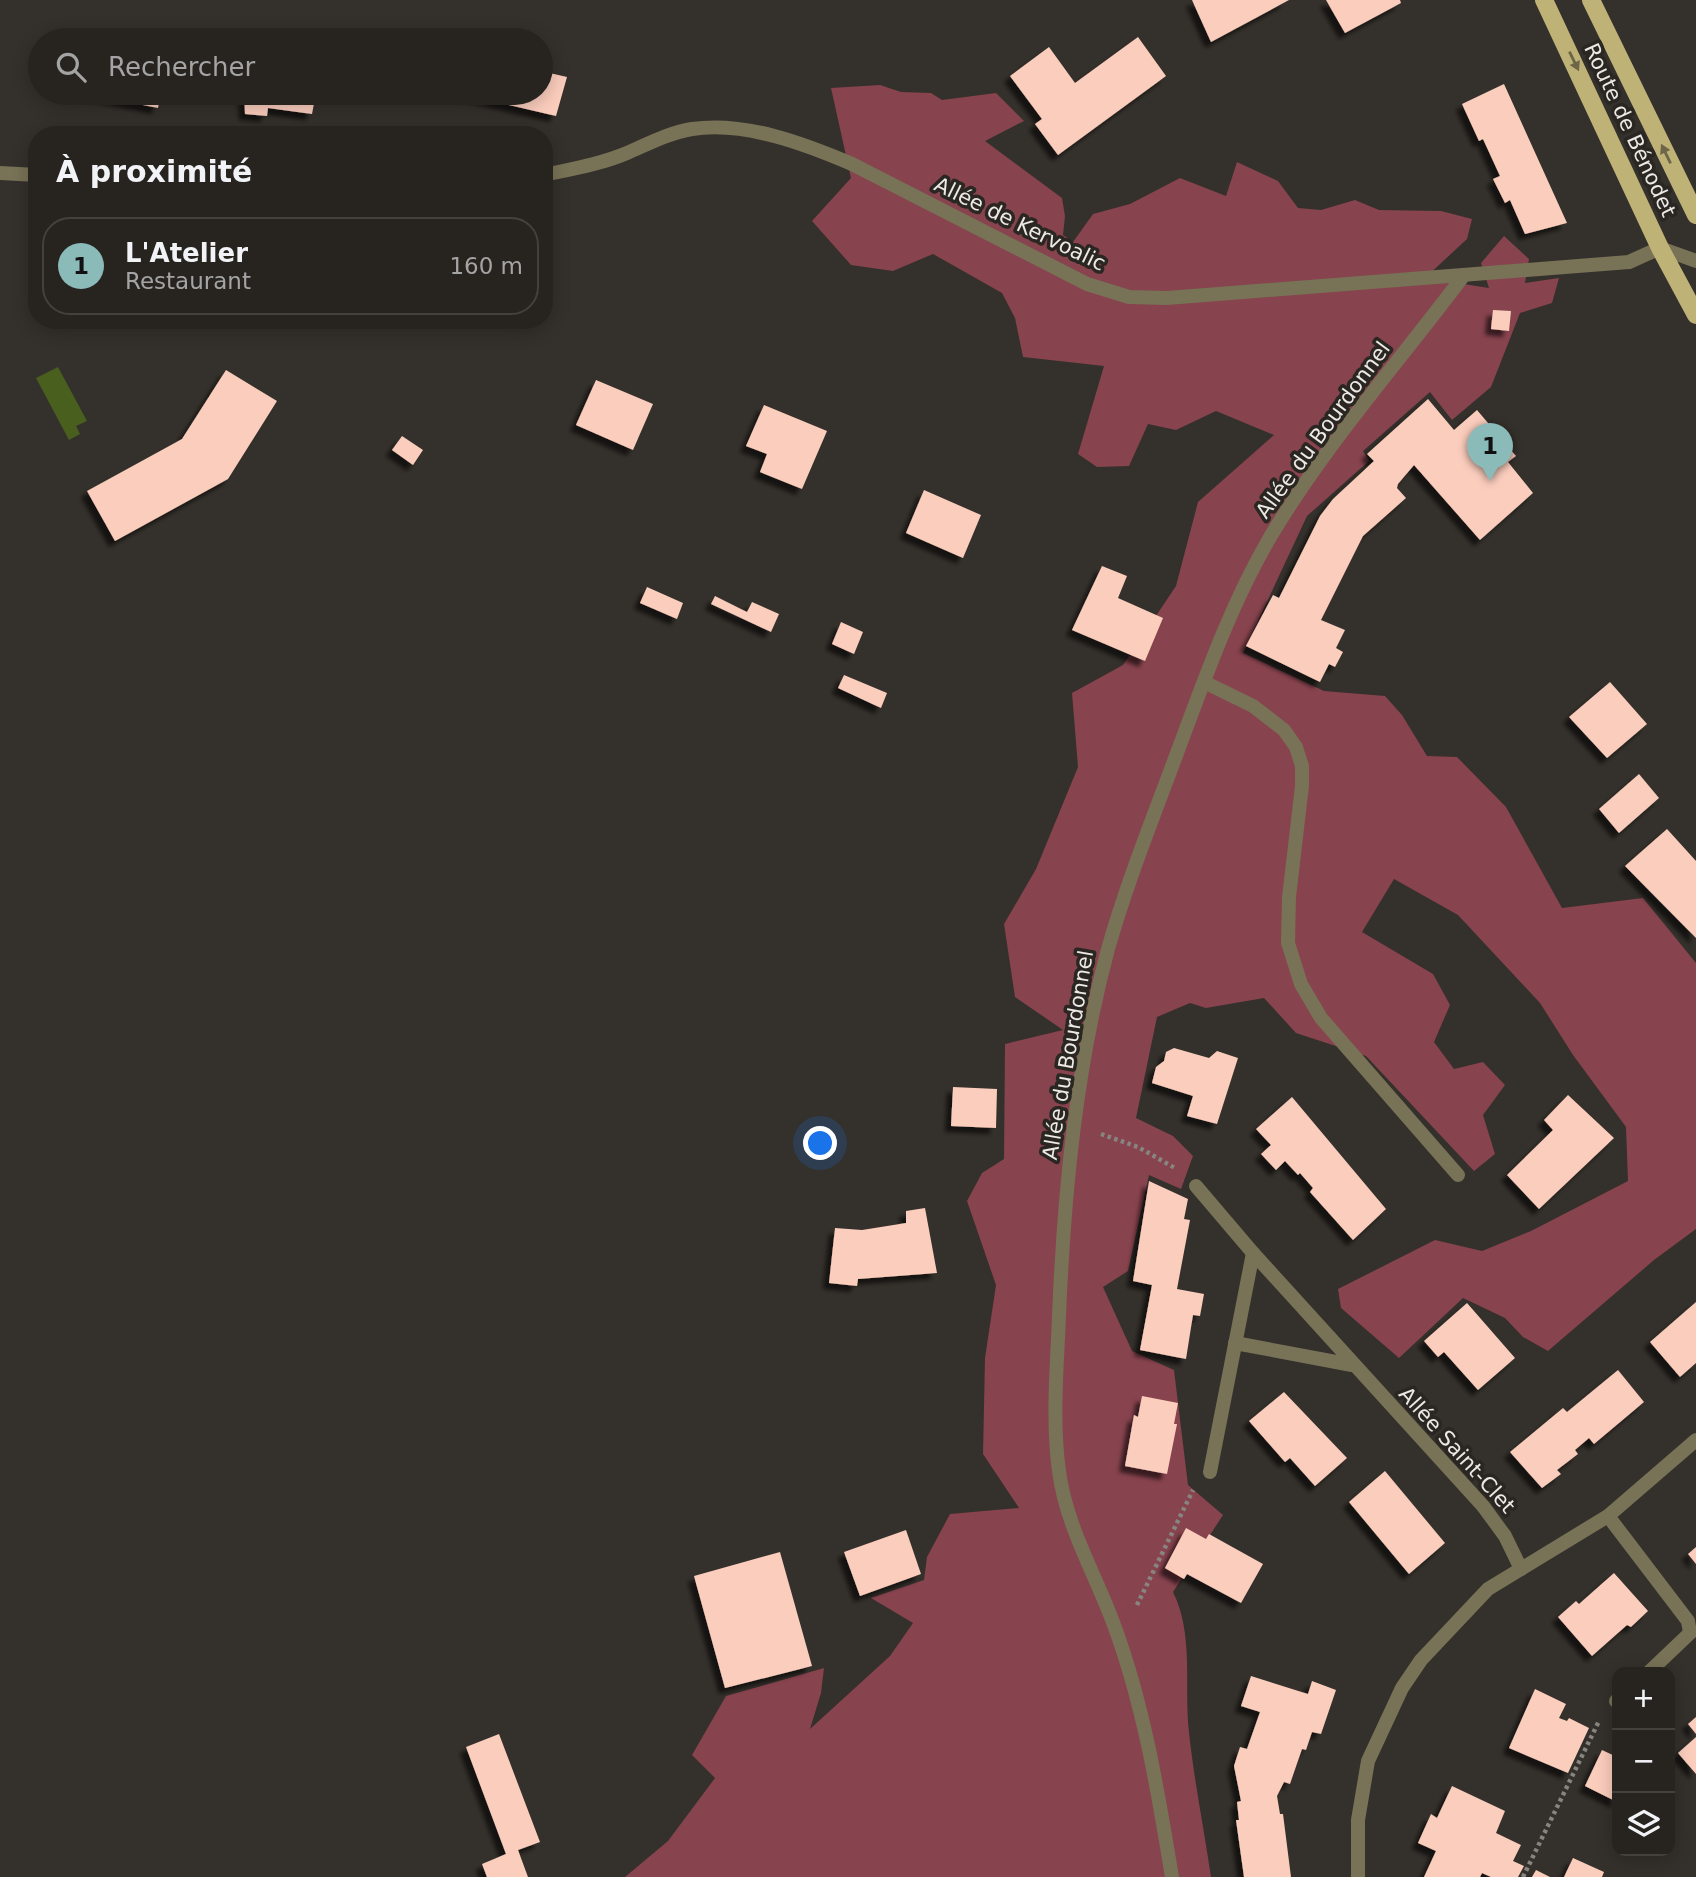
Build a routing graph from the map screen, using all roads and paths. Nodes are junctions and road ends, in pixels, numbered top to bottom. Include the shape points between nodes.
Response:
1 (1544, 0) edge
2 (1591, 0) edge
3 (0, 173) edge
4 (553, 173) edge
5 (28, 175) edge
6 (1696, 215) edge
7 (1660, 248) junction
8 (1696, 261) edge
9 (1464, 275) junction
10 (1696, 315) edge
11 (1204, 682) junction
12 (1074, 1124) junction
13 (1458, 1175) dead end
14 (1196, 1186) joint
15 (1253, 1253) junction
16 (1235, 1343) junction
17 (1352, 1365) junction
18 (1696, 1440) edge
19 (1210, 1472) joint
20 (1608, 1516) junction
21 (1521, 1569) junction
22 (1113, 1622) junction
23 (1655, 1667) edge
24 (1612, 1705) edge
25 (1171, 1877) edge
26 (1358, 1877) edge
27 (1523, 1877) edge

1 -> 7 main road, Route de Bénodet
6 -> 2 main road, Route de Bénodet
3 - 5 street
4 - 9 street, Allée de Kervoalic via 625,154 693,129 726,129 816,149 852,164 1087,284 1129,297 1217,296
7 - 8 street
7 - 9 street, Allée de Kervoalic via 1629,262
7 - 10 main road, Route de Bénodet
9 - 11 street, Allée du Bourdonnel via 1300,489 1266,544
11 - 12 street, Allée du Bourdonnel via 1110,944
11 - 13 street via 1253,706 1296,747 1302,766 1288,943 1301,984 1321,1018
12 - 14 path via 1138,1147
12 - 22 street, Allée du Bourdonnel via 1061,1277 1058,1464 1069,1517
14 - 15 street, Allée Saint-Clet
15 - 16 street
15 - 17 street, Allée Saint-Clet
16 - 17 street
16 - 19 street
17 - 21 street, Allée Saint-Clet via 1483,1506
18 - 20 street
19 - 22 path via 1197,1482 1137,1605
20 - 21 street
20 - 23 street via 1688,1621 1690,1633 1684,1642
21 - 26 street via 1470,1604 1402,1688 1368,1761 1358,1819
22 - 25 street, Allée du Bourdonnel via 1142,1715
24 - 27 path via 1605,1710

